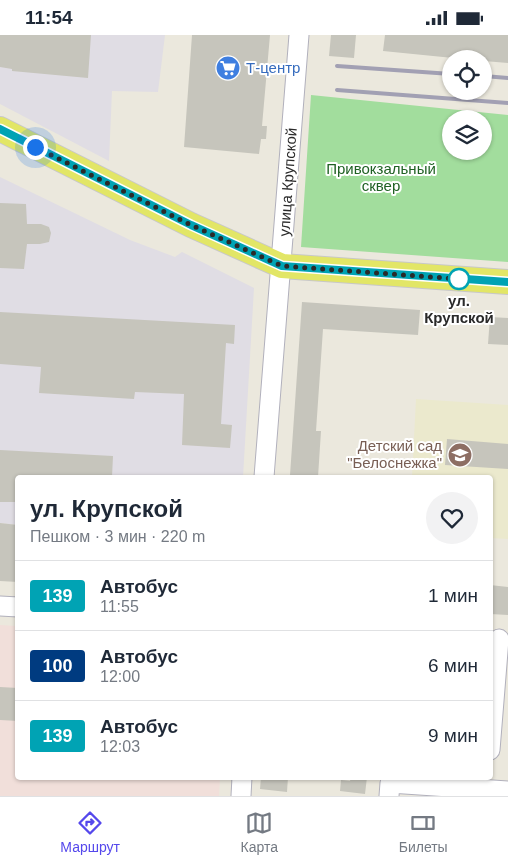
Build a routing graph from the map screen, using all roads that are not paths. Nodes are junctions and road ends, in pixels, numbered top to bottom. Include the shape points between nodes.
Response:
1 (299, 35) edge
2 (0, 129) edge
3 (282, 266) junction
4 (508, 282) edge
5 (264, 475) edge
6 (0, 606) edge
7 (15, 607) edge
8 (499, 639) edge
9 (493, 713) edge
10 (242, 780) edge
11 (487, 783) edge
12 (508, 791) edge
13 (241, 796) edge
14 (390, 796) edge

1 - 3 street, улица Крупской
2 - 3 main road via 191,225
3 - 4 main road
3 - 5 street, улица Крупской
6 - 7 street
8 - 9 street
10 - 13 street
11 - 12 street
11 - 14 street via 390,783

